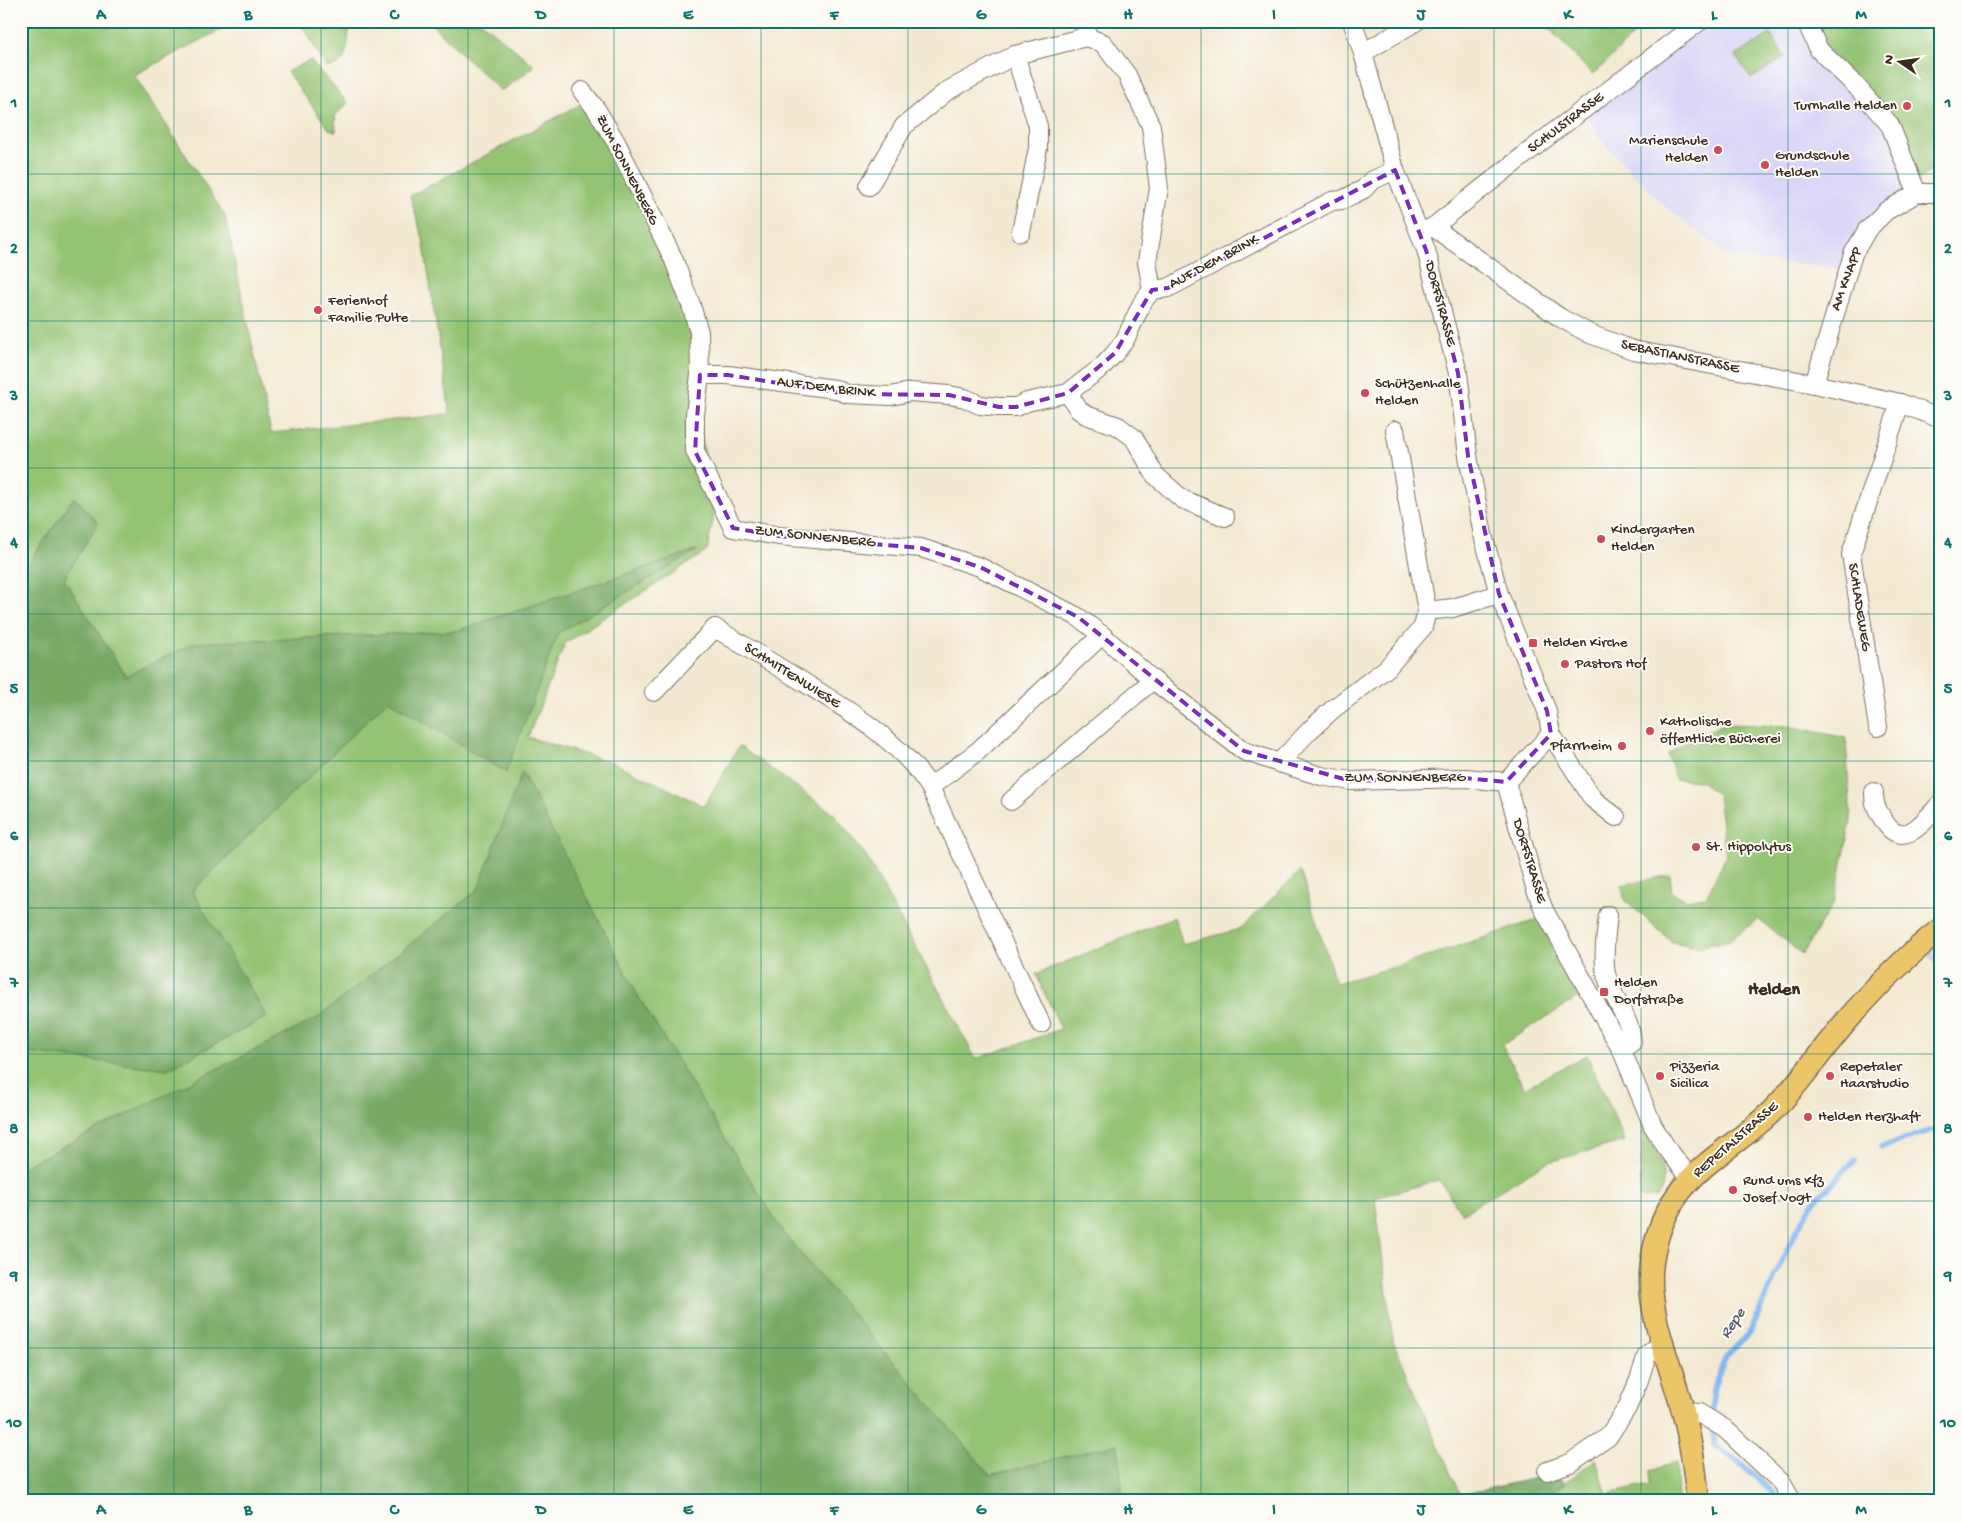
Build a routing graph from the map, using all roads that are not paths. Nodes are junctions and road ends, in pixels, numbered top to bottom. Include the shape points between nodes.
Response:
1 (1352, 21) edge
2 (1417, 21) edge
3 (1700, 21) edge
4 (1806, 21) edge
5 (1086, 29) edge
6 (1015, 54) junction
7 (1363, 54) junction
8 (582, 91) dead end
9 (1395, 170) junction
10 (869, 186) dead end
11 (1917, 193) junction
12 (1941, 193) edge
13 (1426, 230) junction
14 (1021, 232) dead end
15 (1152, 290) junction
16 (700, 376) junction
17 (1814, 384) junction
18 (1068, 393) junction
19 (1900, 404) junction
20 (1941, 419) edge
21 (1395, 430) dead end
22 (1226, 517) dead end
23 (1499, 594) junction
24 (1427, 611) junction
25 (1102, 635) junction
26 (1153, 680) junction
27 (654, 692) dead end
28 (1878, 727) dead end
29 (1551, 734) junction
30 (1279, 763) junction
31 (1506, 782) junction
32 (930, 787) junction
33 (1874, 792) dead end
34 (1011, 801) dead end
35 (1941, 803) edge
36 (1616, 817) dead end
37 (1608, 915) dead end
38 (1941, 929) edge
39 (1041, 1024) dead end
40 (1622, 1052) junction
41 (1691, 1179) junction
42 (1662, 1343) junction
43 (1691, 1413) junction
44 (1547, 1471) dead end
45 (1698, 1501) edge
46 (1792, 1501) edge

1 - 7 street, DORFSTRASSE
2 - 7 street
3 - 13 street, SCHULSTRASSE
4 - 11 street via 1819,50 1890,125
5 - 6 street
5 - 15 street via 1103,43 1122,68 1152,126 1159,188 1147,262
6 - 10 street via 948,91 904,126
6 - 14 street via 1038,126 1038,148
7 - 9 street, DORFSTRASSE
8 - 16 street, ZUM SONNENBERG via 616,142 673,258 699,332
9 - 13 street, DORFSTRASSE
9 - 15 street, AUF DEM BRINK via 1371,181 1364,189 1342,200 1332,201 1168,288
11 - 12 street, AM KNAPP
11 - 17 street, AM KNAPP via 1886,210 1867,230 1853,254
13 - 17 street, SEBASTIANSTRASSE via 1590,334 1633,350
13 - 23 street, DORFSTRASSE via 1458,373 1468,456 1483,535
15 - 18 street, AUF DEM BRINK via 1115,354
16 - 18 street, AUF DEM BRINK via 728,375 835,389 848,394 891,396 910,392 949,395 999,407 1016,407
16 - 25 street, ZUM SONNENBERG via 695,452 733,528 780,536 921,548 980,567 1070,612
17 - 19 street, SEBASTIANSTRASSE
18 - 22 street via 1086,416 1118,426 1134,438 1155,474 1182,499
19 - 20 street, SEBASTIANSTRASSE
19 - 28 street, SCHLADEWEG via 1851,554
21 - 24 street
23 - 24 street via 1453,608
23 - 29 street, DORFSTRASSE via 1547,711
24 - 30 street via 1423,627 1387,668 1327,714
25 - 26 street, ZUM SONNENBERG
25 - 32 street via 978,751
26 - 30 street, ZUM SONNENBERG via 1244,750
26 - 34 street
27 - 32 street, SCHMITTENWIESE via 715,628 833,700 866,724 918,768
29 - 31 street
29 - 36 street via 1593,800
30 - 31 street, ZUM SONNENBERG via 1350,781 1465,778
31 - 40 street, DORFSTRASSE via 1544,910
32 - 39 street, SCHMITTENWIESE
33 - 35 street via 1874,804 1895,834 1904,835 1921,824
37 - 40 street via 1606,976 1631,1032 1632,1042
38 - 41 main road, REPETALSTRASSE via 1920,945 1875,990 1762,1122
40 - 41 street, DORFSTRASSE via 1654,1126
41 - 42 main road, REPETALSTRASSE via 1668,1209 1652,1258 1652,1298
42 - 43 main road, REPETALSTRASSE
42 - 44 street via 1647,1355 1627,1408 1608,1437 1570,1462
43 - 45 main road, REPETALSTRASSE
43 - 46 street via 1724,1429 1781,1482

